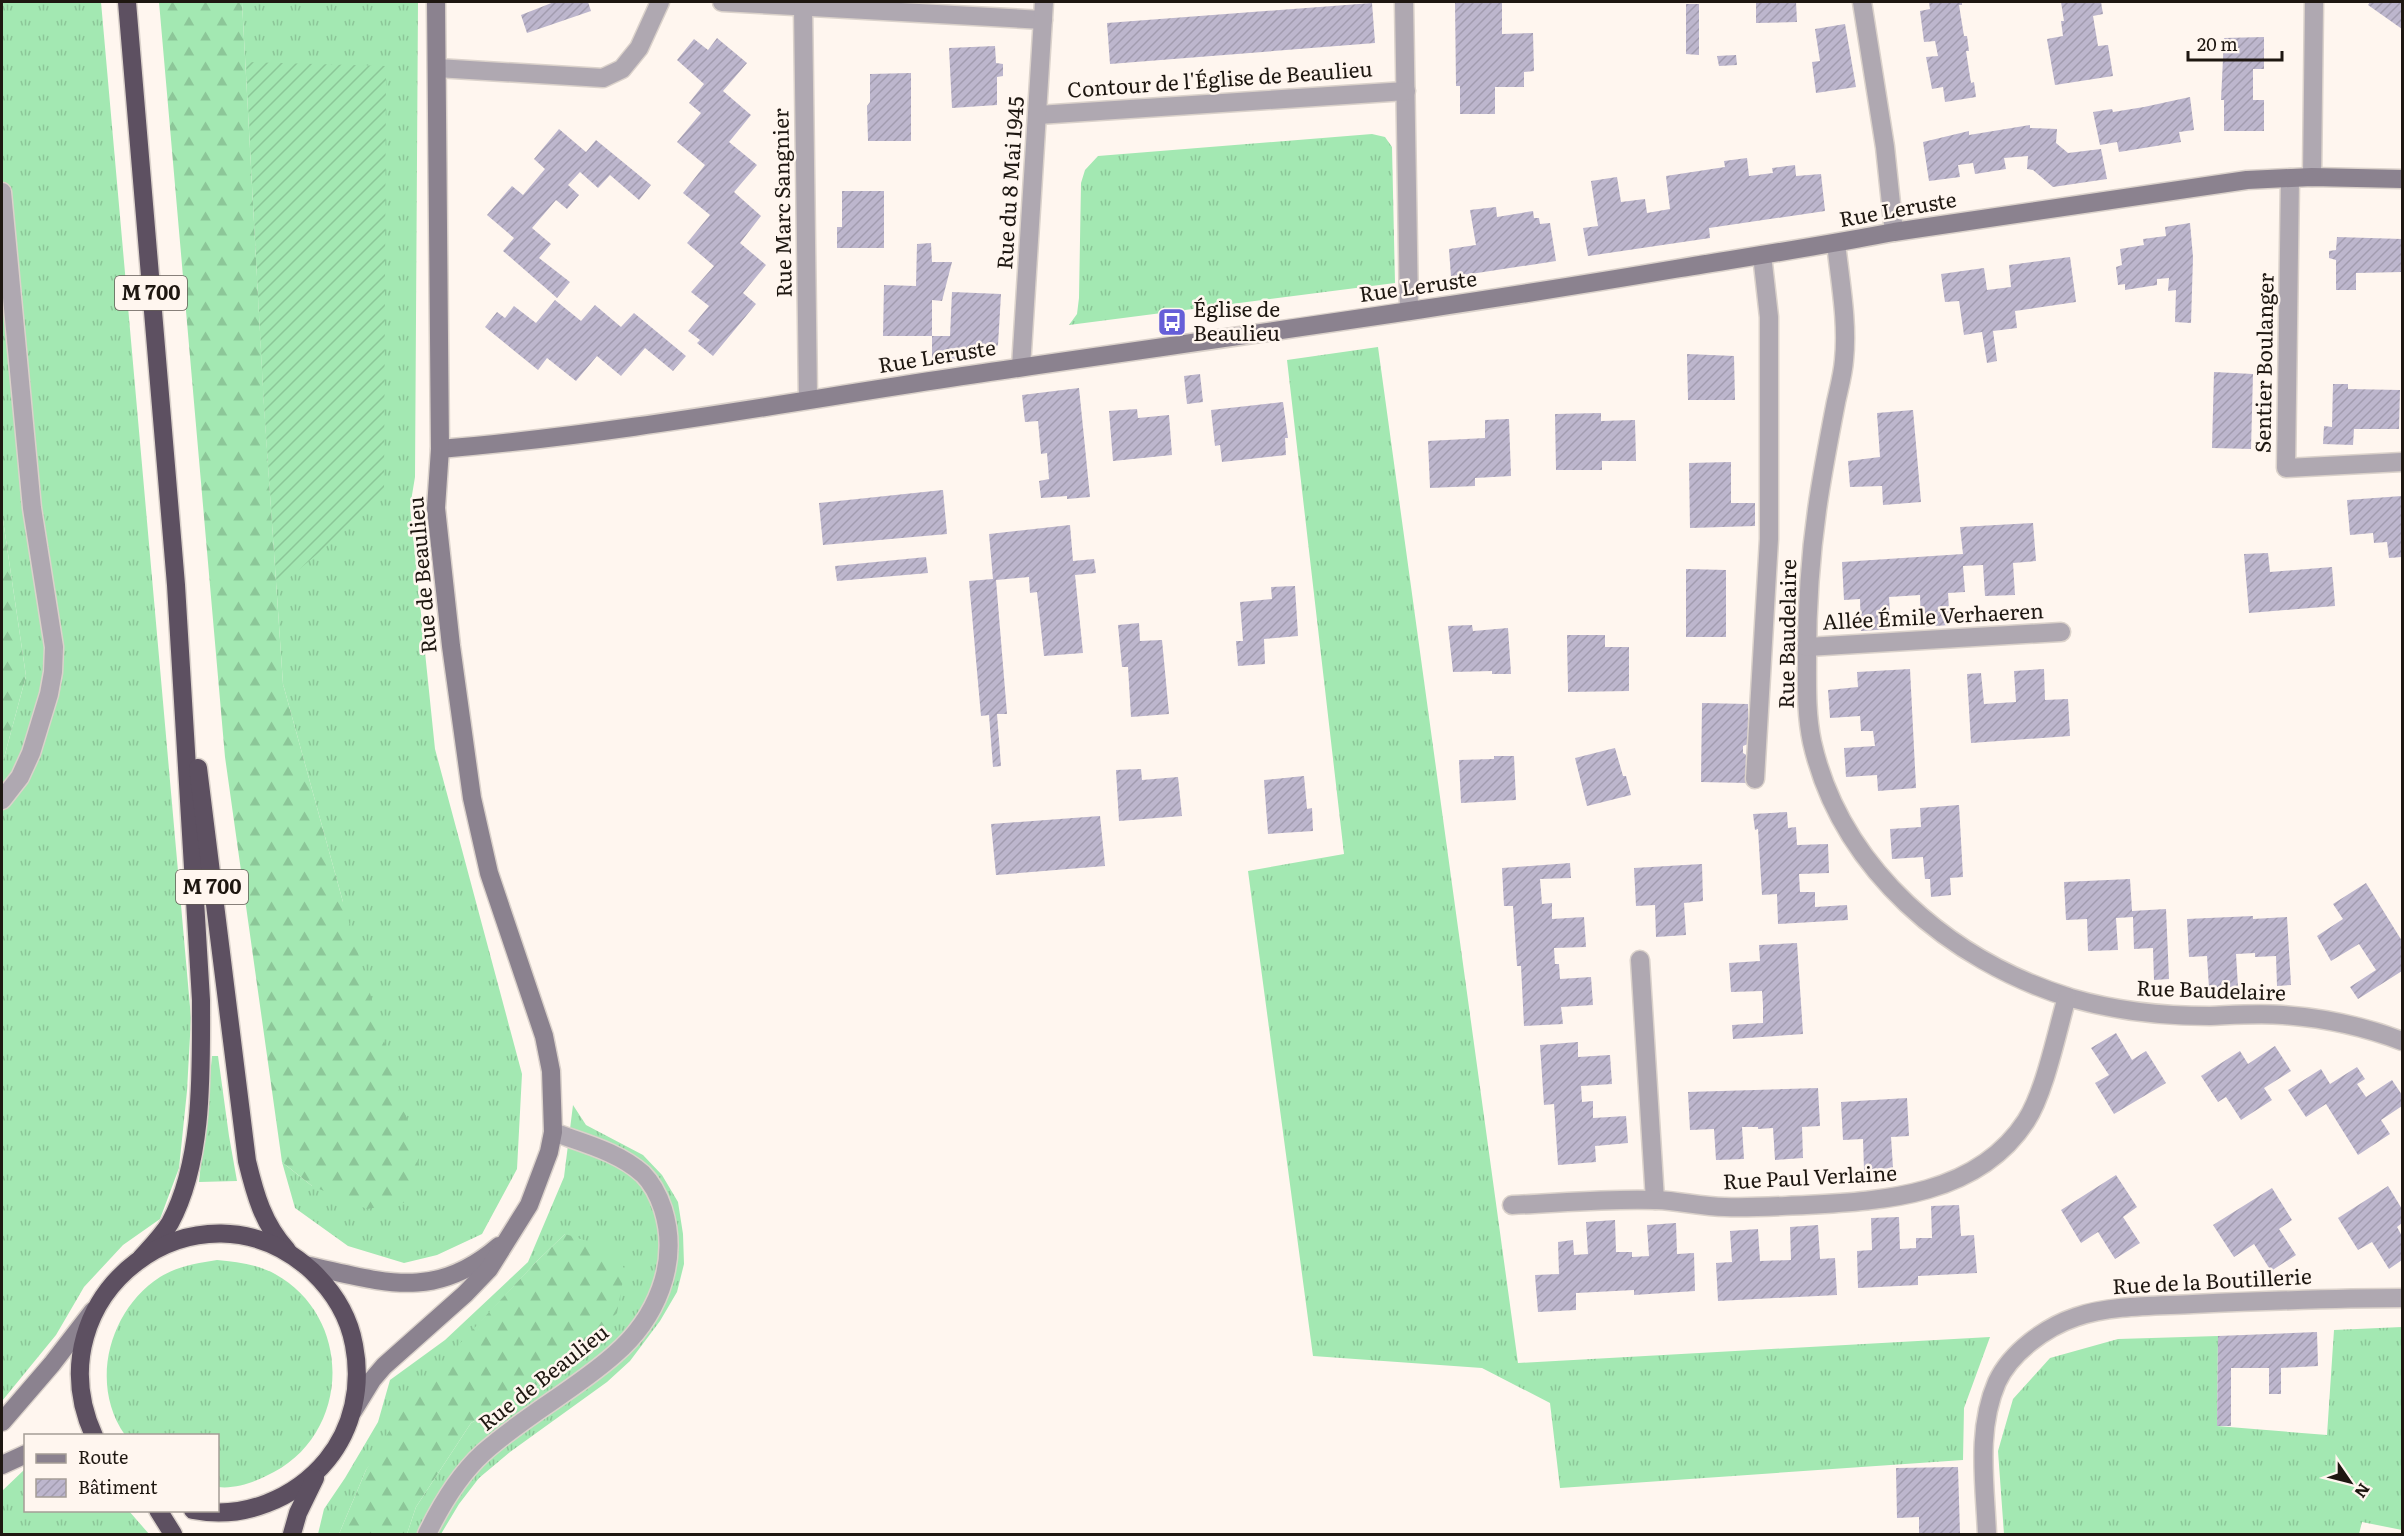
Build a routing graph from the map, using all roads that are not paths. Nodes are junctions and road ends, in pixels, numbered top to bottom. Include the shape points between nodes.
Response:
1 (127, 2) edge
2 (436, 2) edge
3 (660, 2) edge
4 (722, 2) edge
5 (1404, 2) edge
6 (1862, 2) edge
7 (2314, 2) edge
8 (803, 6) junction
9 (1043, 11) edge
10 (437, 68) junction
11 (1406, 91) junction
12 (1038, 115) junction
13 (2312, 177) junction
14 (2290, 178) junction
15 (2403, 179) edge
16 (2, 192) edge
17 (1894, 232) junction
18 (1836, 243) junction
19 (1762, 255) junction
20 (1408, 311) junction
21 (1022, 367) junction
22 (808, 399) junction
23 (440, 449) junction
24 (2403, 462) edge
25 (176, 585) junction
26 (2061, 632) dead end
27 (1807, 647) junction
28 (1755, 779) dead end
29 (2, 800) edge
30 (1640, 960) dead end
31 (2067, 997) junction
32 (2403, 1041) edge
33 (553, 1132) junction
34 (1654, 1200) junction
35 (1512, 1205) dead end
36 (509, 1237) junction
37 (141, 1258) junction
38 (299, 1261) junction
39 (2403, 1298) edge
40 (99, 1302) junction
41 (351, 1416) junction
42 (2, 1422) edge
43 (93, 1434) edge
44 (24, 1455) edge
45 (328, 1459) junction
46 (2, 1466) edge
47 (219, 1511) edge
48 (159, 1512) edge
49 (173, 1534) edge
50 (292, 1534) edge
51 (427, 1534) edge
52 (1987, 1534) edge

1 - 25 highway, M 700
2 - 10 street, Rue de Beaulieu
3 - 10 street via 639,48 622,69 603,78
4 - 8 street
5 - 11 street
6 - 17 street via 1886,147
7 - 13 street
8 - 9 street
8 - 22 street, Rue Marc Sangnier
9 - 12 street, Rue du 8 Mai 1945
10 - 23 street, Rue de Beaulieu
11 - 12 street, Contour de l'Église de Beaulieu
11 - 20 street
12 - 21 street, Rue du 8 Mai 1945
13 - 14 street, Rue Leruste
13 - 15 street, Rue Leruste
14 - 17 street, Rue Leruste via 2247,180
14 - 24 street, Sentier Boulanger via 2286,468
16 - 29 street via 32,508 54,647 49,694 31,753 20,777
17 - 18 street, Rue Leruste
18 - 19 street, Rue Leruste
18 - 27 street, Rue Baudelaire via 1844,361 1817,508
19 - 20 street, Rue Leruste
19 - 28 street via 1769,317 1770,539
20 - 21 street, Rue Leruste
21 - 22 street, Rue Leruste
22 - 23 street, Rue Leruste via 531,441
23 - 33 street, Rue de Beaulieu via 436,508 472,798 489,873 544,1036 551,1071
25 - 37 highway, M 700 via 201,1000 201,1068 193,1146 184,1187 169,1224
25 - 38 highway, M 700 via 247,1161 262,1213 271,1230
26 - 27 street, Allée Émile Verhaeren
27 - 31 street, Rue Baudelaire via 1808,712 1819,767 1861,852 1892,891 1947,937 2010,974
30 - 34 street
31 - 32 street, Rue Baudelaire via 2099,1006 2163,1014 2327,1019
31 - 34 street, Rue Paul Verlaine via 2026,1121 1999,1152 1956,1179 1906,1196 1857,1202 1724,1208
33 - 36 street, Rue de Beaulieu via 540,1180
33 - 51 street, Rue de Beaulieu via 599,1149 643,1175 659,1196 667,1222 670,1249 665,1278 654,1306 615,1355 482,1454 461,1477
34 - 35 street, Rue Paul Verlaine
36 - 38 street, Rue de Beaulieu via 465,1270 433,1282 384,1281
36 - 41 street, Rue de Beaulieu via 489,1269 465,1294 384,1366
37 - 38 highway via 172,1242 225,1235 261,1241
37 - 40 highway
38 - 41 highway via 327,1287 349,1326 357,1371
39 - 52 street, Rue de la Boutillerie via 2315,1298 2100,1311 2062,1322 2031,1342 1999,1379 1983,1436
40 - 42 street
40 - 43 highway via 86,1332 80,1363 81,1395
41 - 45 highway
44 - 46 street
45 - 47 highway via 292,1491 263,1505
45 - 50 highway via 309,1487
48 - 49 highway

